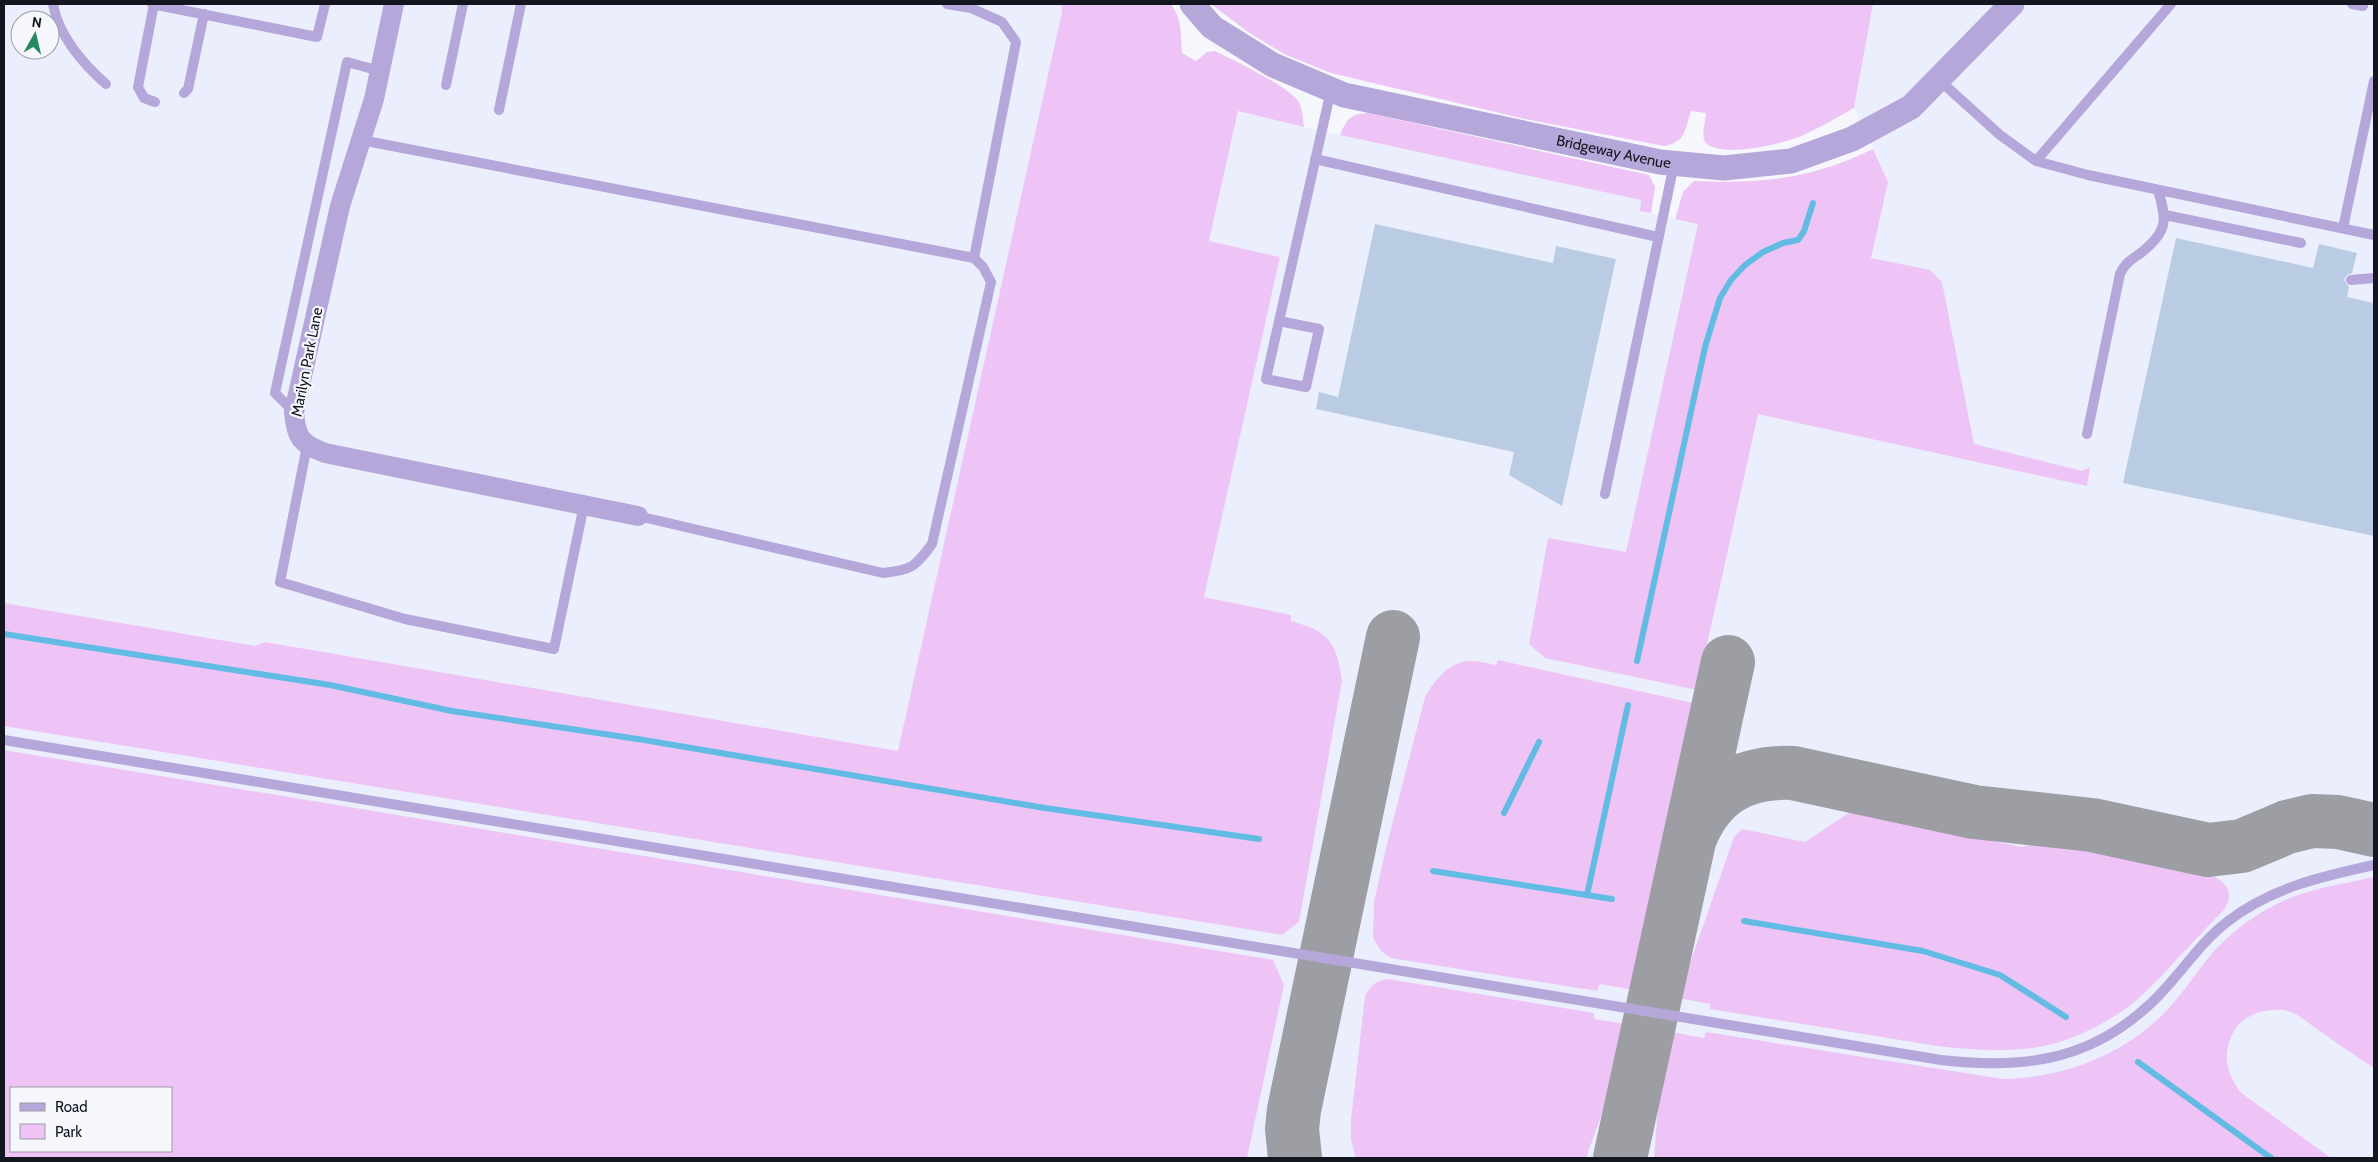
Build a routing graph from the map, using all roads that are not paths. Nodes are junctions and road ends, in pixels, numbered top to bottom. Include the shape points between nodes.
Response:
1 (53, 4) edge
2 (153, 4) edge
3 (325, 4) edge
4 (394, 4) edge
5 (463, 4) edge
6 (521, 4) edge
7 (947, 4) edge
8 (1192, 4) edge
9 (2012, 4) edge
10 (2171, 4) edge
11 (2352, 4) edge
12 (2363, 6) dead end
13 (204, 14) junction
14 (380, 71) junction
15 (1938, 78) junction
16 (2374, 81) edge
17 (106, 84) dead end
18 (446, 85) dead end
19 (1331, 89) junction
20 (184, 93) dead end
21 (155, 102) dead end
22 (499, 110) dead end
23 (361, 140) junction
24 (1315, 159) junction
25 (2036, 161) junction
26 (1674, 163) junction
27 (2158, 190) junction
28 (2165, 215) junction
29 (2343, 228) junction
30 (2374, 234) edge
31 (1658, 237) junction
32 (2301, 243) dead end
33 (974, 258) junction
34 (2374, 278) edge
35 (2351, 280) dead end
36 (1279, 321) junction
37 (294, 412) junction
38 (2087, 434) dead end
39 (307, 446) junction
40 (1605, 494) dead end
41 (584, 505) junction
42 (638, 516) joint
43 (4, 740) edge
44 (2374, 864) edge

1 - 17 lane via 63,32
2 - 13 lane
2 - 21 lane via 138,87 144,98
3 - 13 lane via 317,37
4 - 14 street, Marilyn Park Lane
5 - 18 lane
6 - 22 lane
7 - 33 lane via 971,8 1002,22 1016,42
8 - 19 street, Bridgeway Avenue via 1212,27 1274,65
9 - 15 street, Bridgeway Avenue
10 - 25 lane
11 - 12 lane
13 - 20 lane via 188,89
14 - 23 street, Marilyn Park Lane
14 - 37 lane via 347,62 275,394
15 - 25 lane via 2000,135
15 - 26 street, Bridgeway Avenue via 1911,107 1852,139 1791,161 1724,168
16 - 29 lane
19 - 24 lane
19 - 26 street, Bridgeway Avenue via 1353,97
23 - 33 lane
23 - 37 street, Marilyn Park Lane via 340,206
24 - 31 lane
24 - 36 lane
25 - 27 lane
26 - 31 lane
27 - 28 lane
27 - 29 lane
28 - 32 lane
28 - 38 lane via 2159,236 2124,264 2120,274
29 - 30 lane
31 - 40 lane
33 - 42 lane via 991,282 932,544 906,571 883,573
34 - 35 lane
36 - 36 lane via 1266,379 1306,387 1319,328
37 - 39 street, Marilyn Park Lane via 295,431
39 - 41 street via 325,453
39 - 41 lane via 280,582 405,619 554,649
41 - 42 street
43 - 44 lane via 1983,1065 2056,1057 2091,1044 2122,1027 2150,1005 2226,922 2257,902 2290,887

